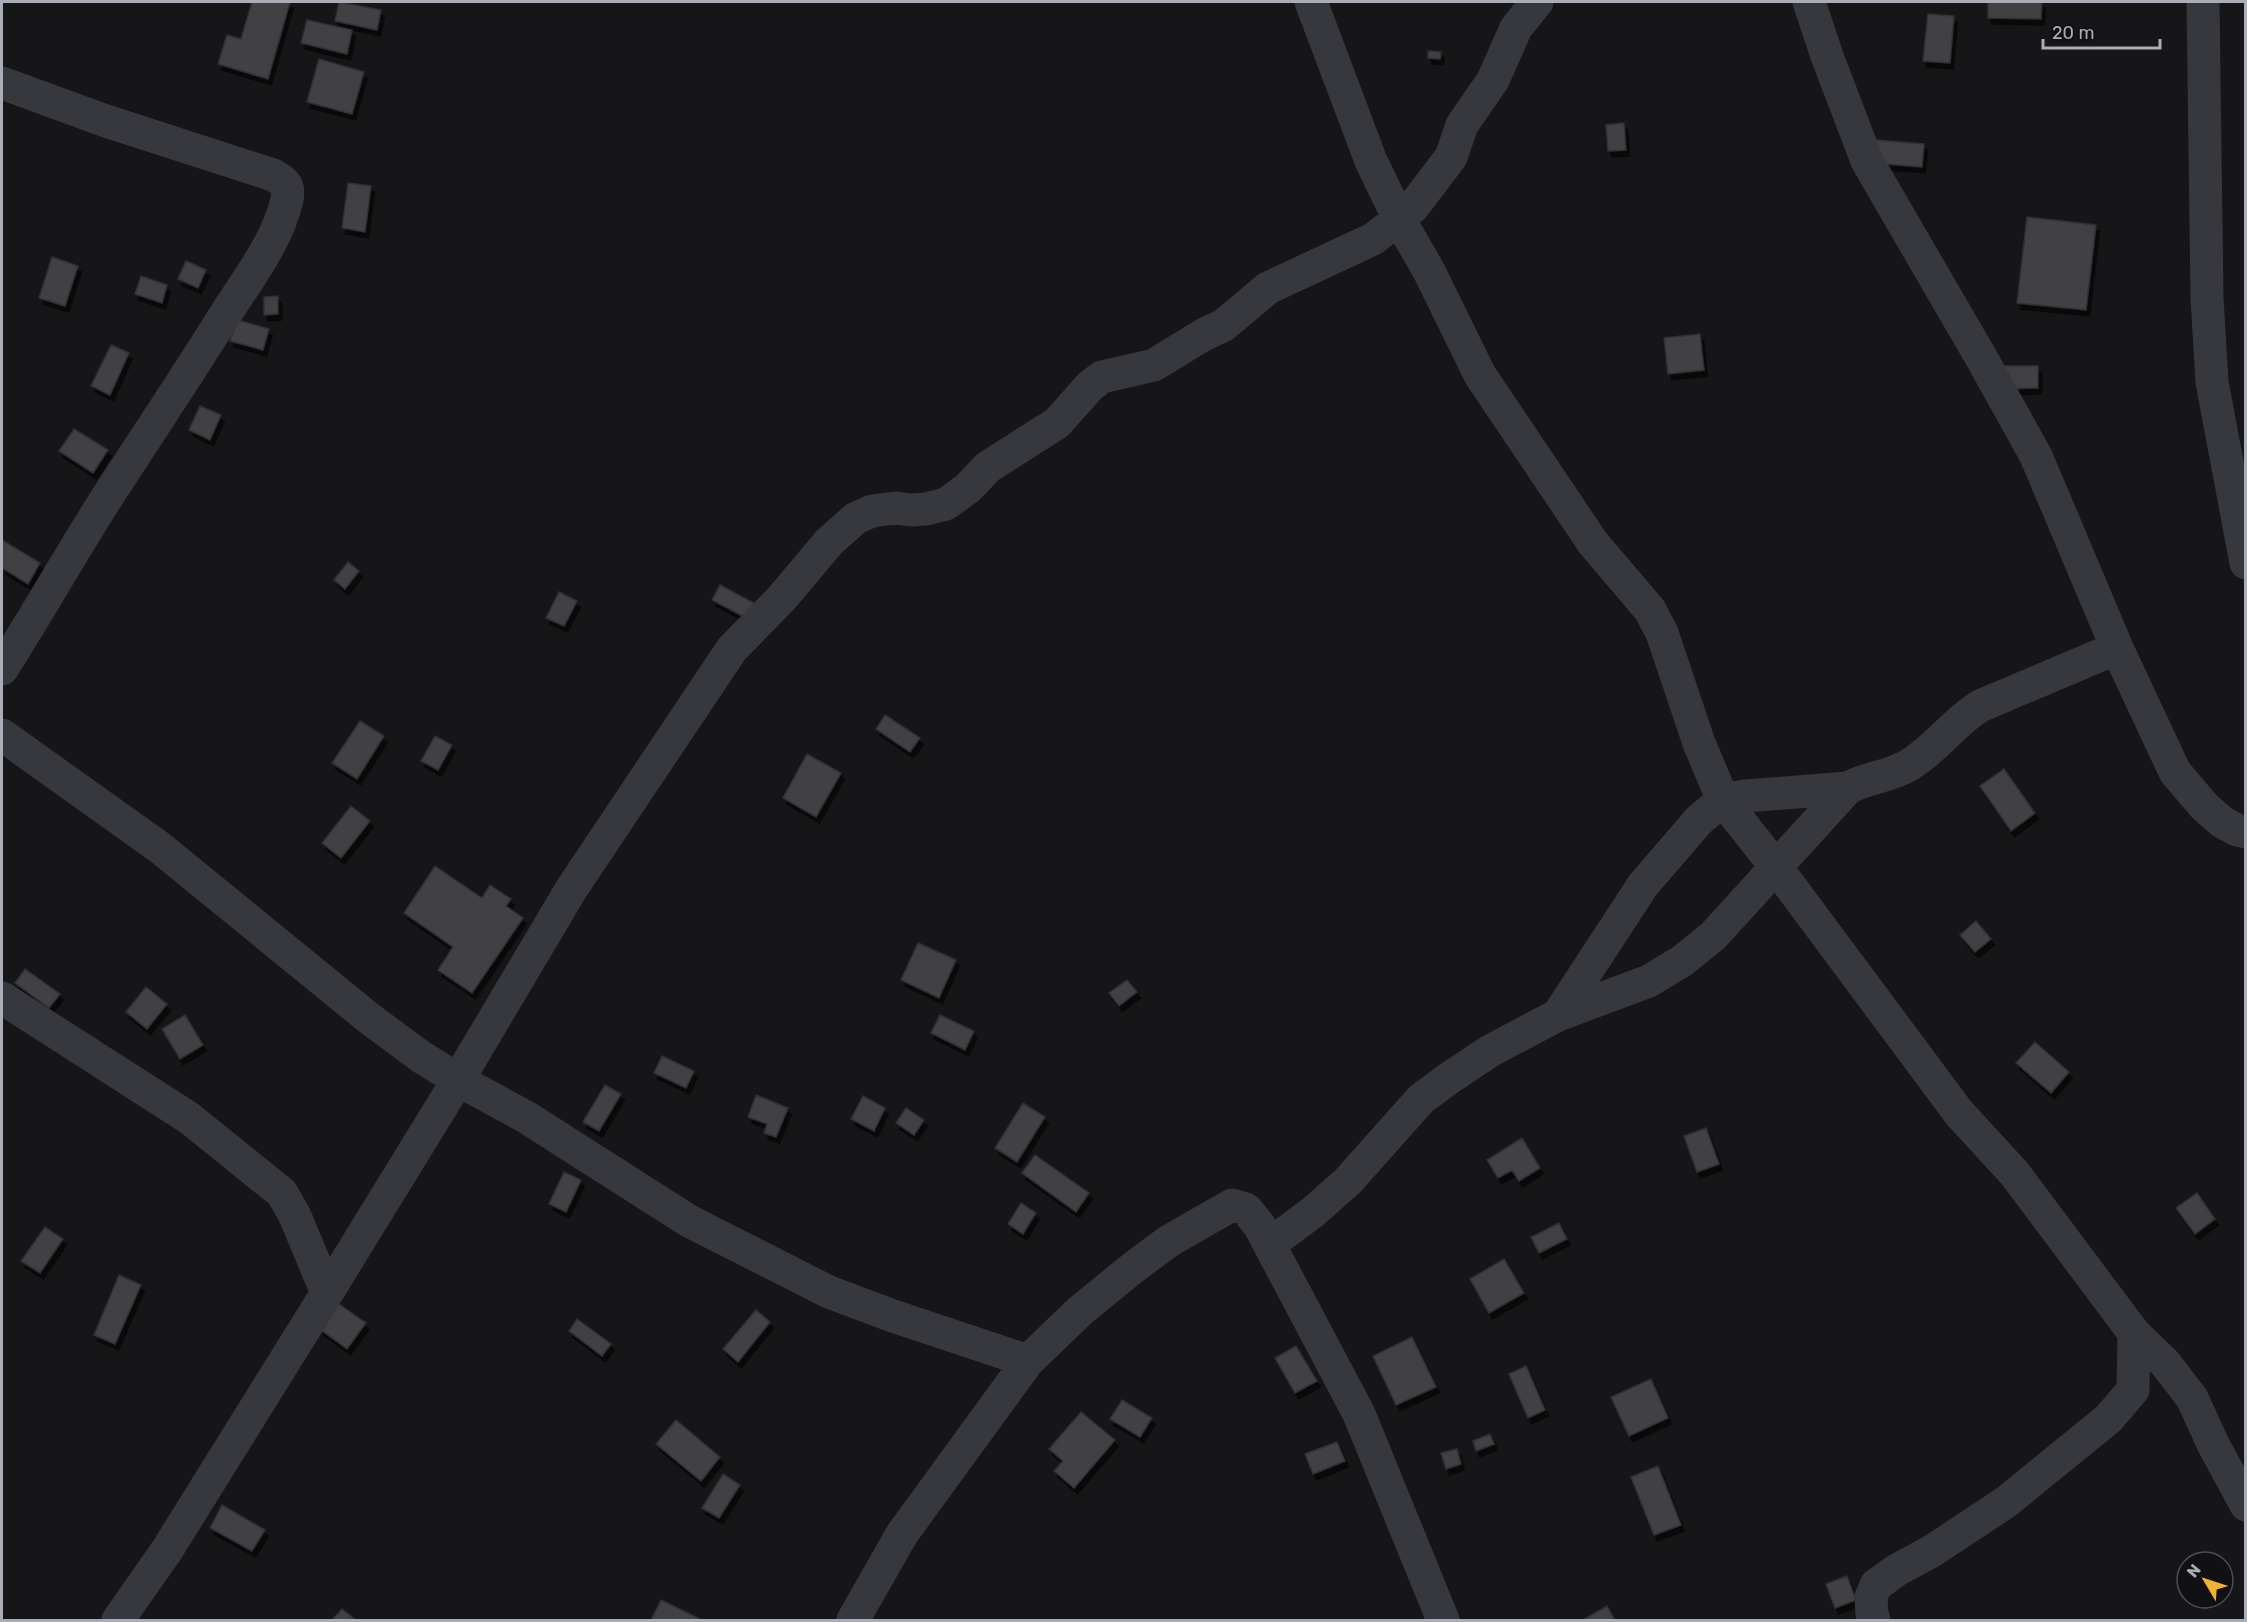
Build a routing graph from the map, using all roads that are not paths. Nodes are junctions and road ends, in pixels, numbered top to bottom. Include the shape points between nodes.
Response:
1 (1311, 2) edge
2 (1537, 2) edge
3 (1809, 2) edge
4 (2203, 2) edge
5 (2, 83) edge
6 (1399, 219) junction
7 (2246, 563) edge
8 (2117, 648) junction
9 (2, 669) edge
10 (2, 735) edge
11 (1848, 788) junction
12 (1723, 800) junction
13 (2246, 831) edge
14 (1776, 867) junction
15 (2, 998) edge
16 (1558, 1015) junction
17 (458, 1080) junction
18 (1270, 1244) junction
19 (327, 1293) junction
20 (2134, 1333) junction
21 (1028, 1361) junction
22 (2246, 1505) edge
23 (118, 1620) edge
24 (853, 1620) edge
25 (1443, 1620) edge
26 (1874, 1620) edge

1 - 6 street via 1371,161
2 - 6 street via 1516,28 1493,80 1462,125 1451,157 1413,207
3 - 8 street via 1867,161 2036,456
4 - 7 street via 2212,382
5 - 9 street via 273,175 288,187 285,208 268,246
6 - 12 street via 1480,375 1593,543 1650,610
6 - 17 street via 1373,239 1268,288 1224,325 1154,365 1102,377 1057,423 988,467 946,504 926,509 872,511 856,518 829,542 732,649 572,888
8 - 11 street via 1980,706 1964,715 1909,765
8 - 13 street via 2175,772 2222,822
10 - 17 street via 159,847 370,1019
11 - 12 street
11 - 14 street
12 - 14 street
12 - 16 street via 1699,820 1643,885
14 - 16 street via 1713,936 1682,961 1650,981
14 - 20 street via 1959,1113 2015,1174
15 - 19 street via 189,1118 282,1193
16 - 18 street via 1490,1051 1421,1099 1348,1181
17 - 19 street
17 - 21 street via 526,1117 690,1221 819,1287
18 - 21 street via 1245,1209 1232,1205 1224,1208 1134,1267
18 - 25 street via 1359,1414
19 - 23 street via 167,1550
20 - 22 street via 2165,1363 2192,1398
20 - 26 street via 2133,1390 2108,1419 2006,1502 1875,1585 1871,1597
21 - 24 street via 902,1534

